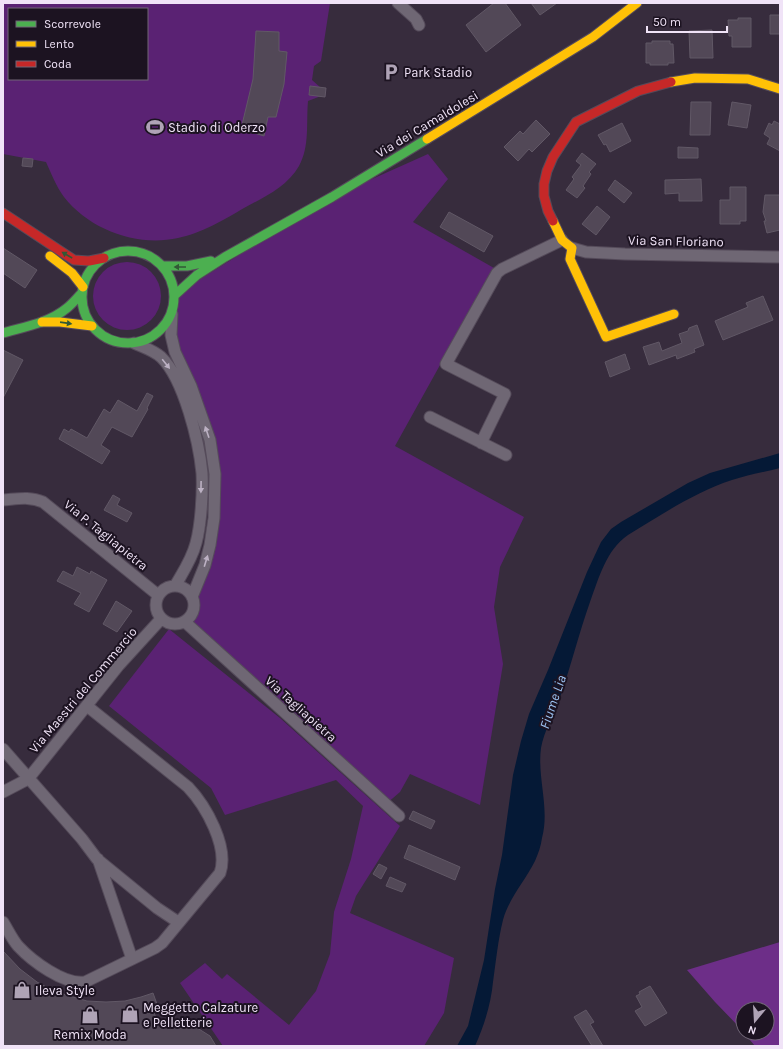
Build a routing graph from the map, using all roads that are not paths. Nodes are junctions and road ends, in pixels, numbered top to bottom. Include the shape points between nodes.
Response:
1 (398, 3) edge
2 (637, 3) edge
3 (419, 25) dead end
4 (780, 89) edge
5 (3, 213) edge
6 (562, 240) junction
7 (572, 248) junction
8 (40, 250) dead end
9 (780, 256) edge
10 (225, 257) junction
11 (104, 258) junction
12 (163, 266) junction
13 (83, 290) junction
14 (175, 296) junction
15 (172, 314) junction
16 (674, 314) dead end
17 (40, 322) junction
18 (92, 326) junction
19 (3, 333) edge
20 (134, 343) junction
21 (430, 418) dead end
22 (481, 443) junction
23 (506, 455) dead end
24 (3, 500) edge
25 (174, 586) junction
26 (158, 595) junction
27 (192, 597) junction
28 (161, 619) junction
29 (185, 622) junction
30 (87, 706) junction
31 (3, 750) edge
32 (28, 779) junction
33 (3, 792) edge
34 (399, 816) dead end
35 (97, 859) junction
36 (3, 922) edge
37 (178, 922) junction
38 (132, 959) junction

1 - 3 street
2 - 10 main road, Via dei Camaldolesi via 593,37 525,80 332,197
4 - 6 main road via 748,79 695,78 638,91 576,122 553,156 544,184 548,211
11 -> 5 main road via 93,261 74,260
6 - 7 main road
6 - 22 street via 497,273 446,364 505,394
7 - 9 street, Via San Floriano via 586,252 625,254
7 - 16 main road via 570,260 606,337
8 - 13 main road via 77,276
10 -> 12 main road, Via dei Camaldolesi via 191,267
10 - 14 main road, Via dei Camaldolesi via 197,275
11 - 12 main road via 124,251 138,252 152,257
11 - 13 main road via 89,272
12 - 14 main road via 173,285
13 - 17 main road via 66,310
13 - 18 main road via 83,305
14 - 15 main road
15 - 20 main road via 157,334
27 -> 15 street via 210,545 214,518 215,474 210,440 191,386 175,352 171,335
17 -> 18 main road
17 - 19 main road
18 - 20 main road via 111,340
20 -> 25 street via 149,349 170,368 183,394 196,440 202,474 201,518 196,542 191,560
21 - 22 street
22 - 23 street
24 - 26 street, Via P. Tagliapietra via 27,498 43,502
25 - 26 street via 168,587
25 - 27 street via 185,589
26 - 28 street via 155,605
27 - 29 street via 192,613
28 - 29 street via 172,624
28 - 30 street, Via Maestri del Commercio via 119,665
29 - 34 street, Via Tagliapietra
30 - 32 street, Via Maestri del Commercio
30 - 37 street via 188,787 198,797 214,826 221,849 220,873
31 - 32 street
32 - 33 street
32 - 35 street
35 - 37 street
35 - 38 street
36 - 38 street via 26,954 69,980 85,982
37 - 38 street via 162,943

